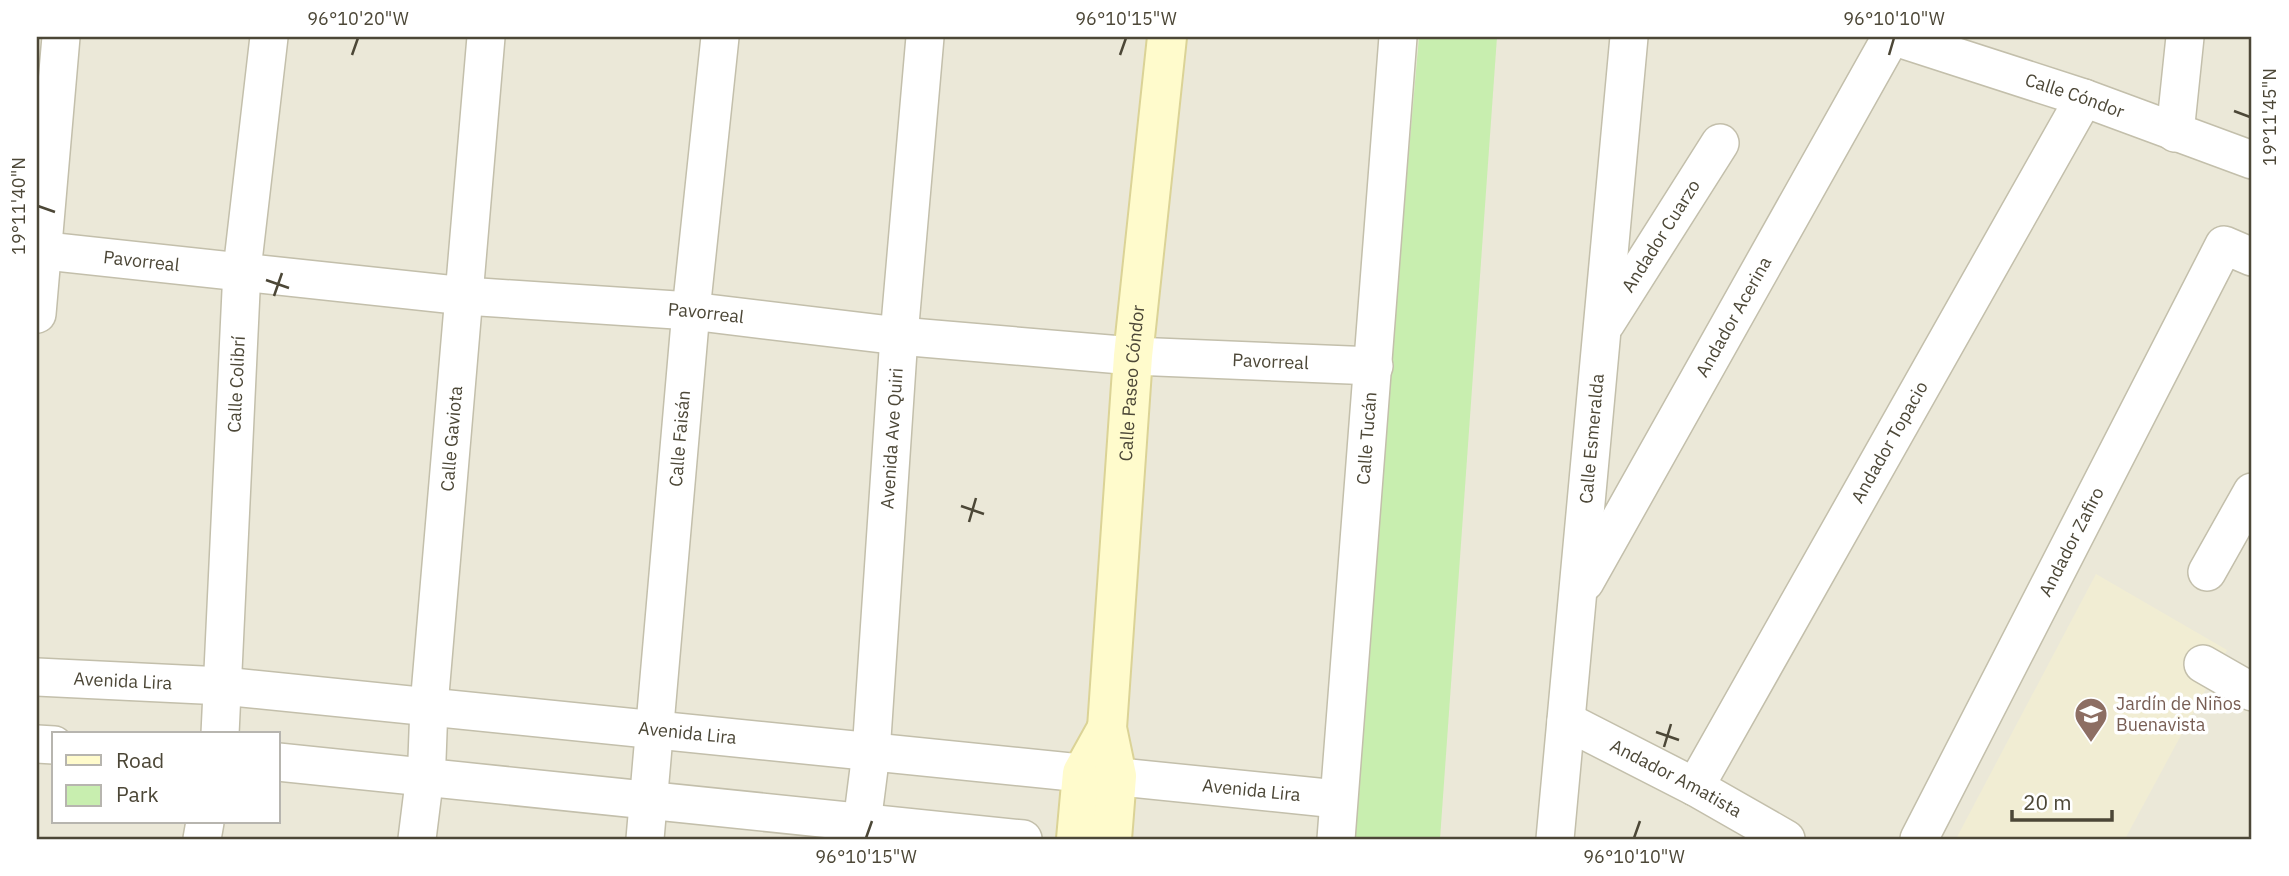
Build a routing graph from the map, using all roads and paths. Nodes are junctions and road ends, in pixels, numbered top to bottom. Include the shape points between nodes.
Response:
1 (61, 37) edge
2 (269, 37) edge
3 (486, 37) edge
4 (720, 37) edge
5 (925, 37) edge
6 (1167, 37) edge
7 (1398, 37) edge
8 (1629, 37) edge
9 (1893, 37) edge
10 (2185, 37) edge
11 (1970, 49) edge
12 (2084, 98) junction
13 (2175, 133) junction
14 (1720, 144) dead end
15 (2252, 160) edge
16 (40, 250) edge
17 (2238, 251) edge
18 (242, 270) junction
19 (465, 296) junction
20 (691, 312) junction
21 (37, 314) edge
22 (1602, 328) junction
23 (899, 336) junction
24 (1133, 356) junction
25 (1374, 366) junction
26 (2252, 492) edge
27 (2207, 572) dead end
28 (1577, 595) junction
29 (2203, 664) dead end
30 (37, 677) edge
31 (223, 686) junction
32 (2252, 692) edge
33 (429, 706) junction
34 (1566, 721) junction
35 (655, 730) junction
36 (220, 732) edge
37 (871, 753) junction
38 (280, 762) edge
39 (1099, 774) junction
40 (425, 778) junction
41 (1695, 787) junction
42 (1337, 799) junction
43 (648, 801) junction
44 (861, 831) edge
45 (417, 839) edge
46 (645, 839) edge
47 (1023, 839) edge
48 (1076, 839) edge
49 (1112, 839) edge
50 (1336, 839) edge
51 (1555, 839) edge
52 (1786, 839) edge
53 (1919, 839) edge

1 - 16 street
2 - 18 street, Calle Colibrí
3 - 19 street, Calle Gaviota
4 - 20 street, Calle Faisán
5 - 23 street, Avenida Ave Quiri
6 - 24 street, Calle Paseo Cóndor
7 - 25 street, Calle Tucán
8 - 22 street, Calle Esmeralda
9 - 11 street, Calle Cóndor
9 - 28 street, Andador Acerina
10 - 13 street
11 - 12 street, Calle Cóndor
12 - 13 street, Calle Cóndor
12 - 41 street, Andador Topacio
13 - 15 street, Calle Cóndor
14 - 22 street, Andador Cuarzo
16 - 18 street, Pavorreal
16 - 21 street
17 - 53 street, Andador Zafiro
18 - 19 street, Pavorreal
18 - 31 street, Calle Colibrí
19 - 20 street, Pavorreal
19 - 33 street, Calle Gaviota
20 - 23 street, Pavorreal
20 - 35 street, Calle Faisán
22 - 28 street, Calle Esmeralda
23 - 24 street, Pavorreal
23 - 37 street, Avenida Ave Quiri
24 - 25 street, Pavorreal
24 - 39 street, Calle Paseo Cóndor via 1107,728
25 - 42 street, Calle Tucán
26 - 27 street
28 - 34 street, Calle Esmeralda
29 - 32 street
30 - 31 street, Avenida Lira
31 - 33 street, Avenida Lira
31 - 36 street, Calle Colibrí
33 - 35 street, Avenida Lira
33 - 40 street, Calle Gaviota
34 - 41 street, Andador Amatista
34 - 51 street, Calle Esmeralda
35 - 37 street, Avenida Lira
35 - 43 street, Calle Faisán
37 - 39 street, Avenida Lira
37 - 44 street, Avenida Ave Quiri
38 - 40 street
39 - 42 street, Avenida Lira
39 - 48 street, Calle Paseo Cóndor
39 - 49 street, Calle Paseo Cóndor
40 - 43 street
40 - 45 street, Calle Gaviota
41 - 52 street, Andador Amatista
42 - 50 street, Calle Tucán
43 - 44 street
43 - 46 street, Calle Faisán
44 - 47 street

